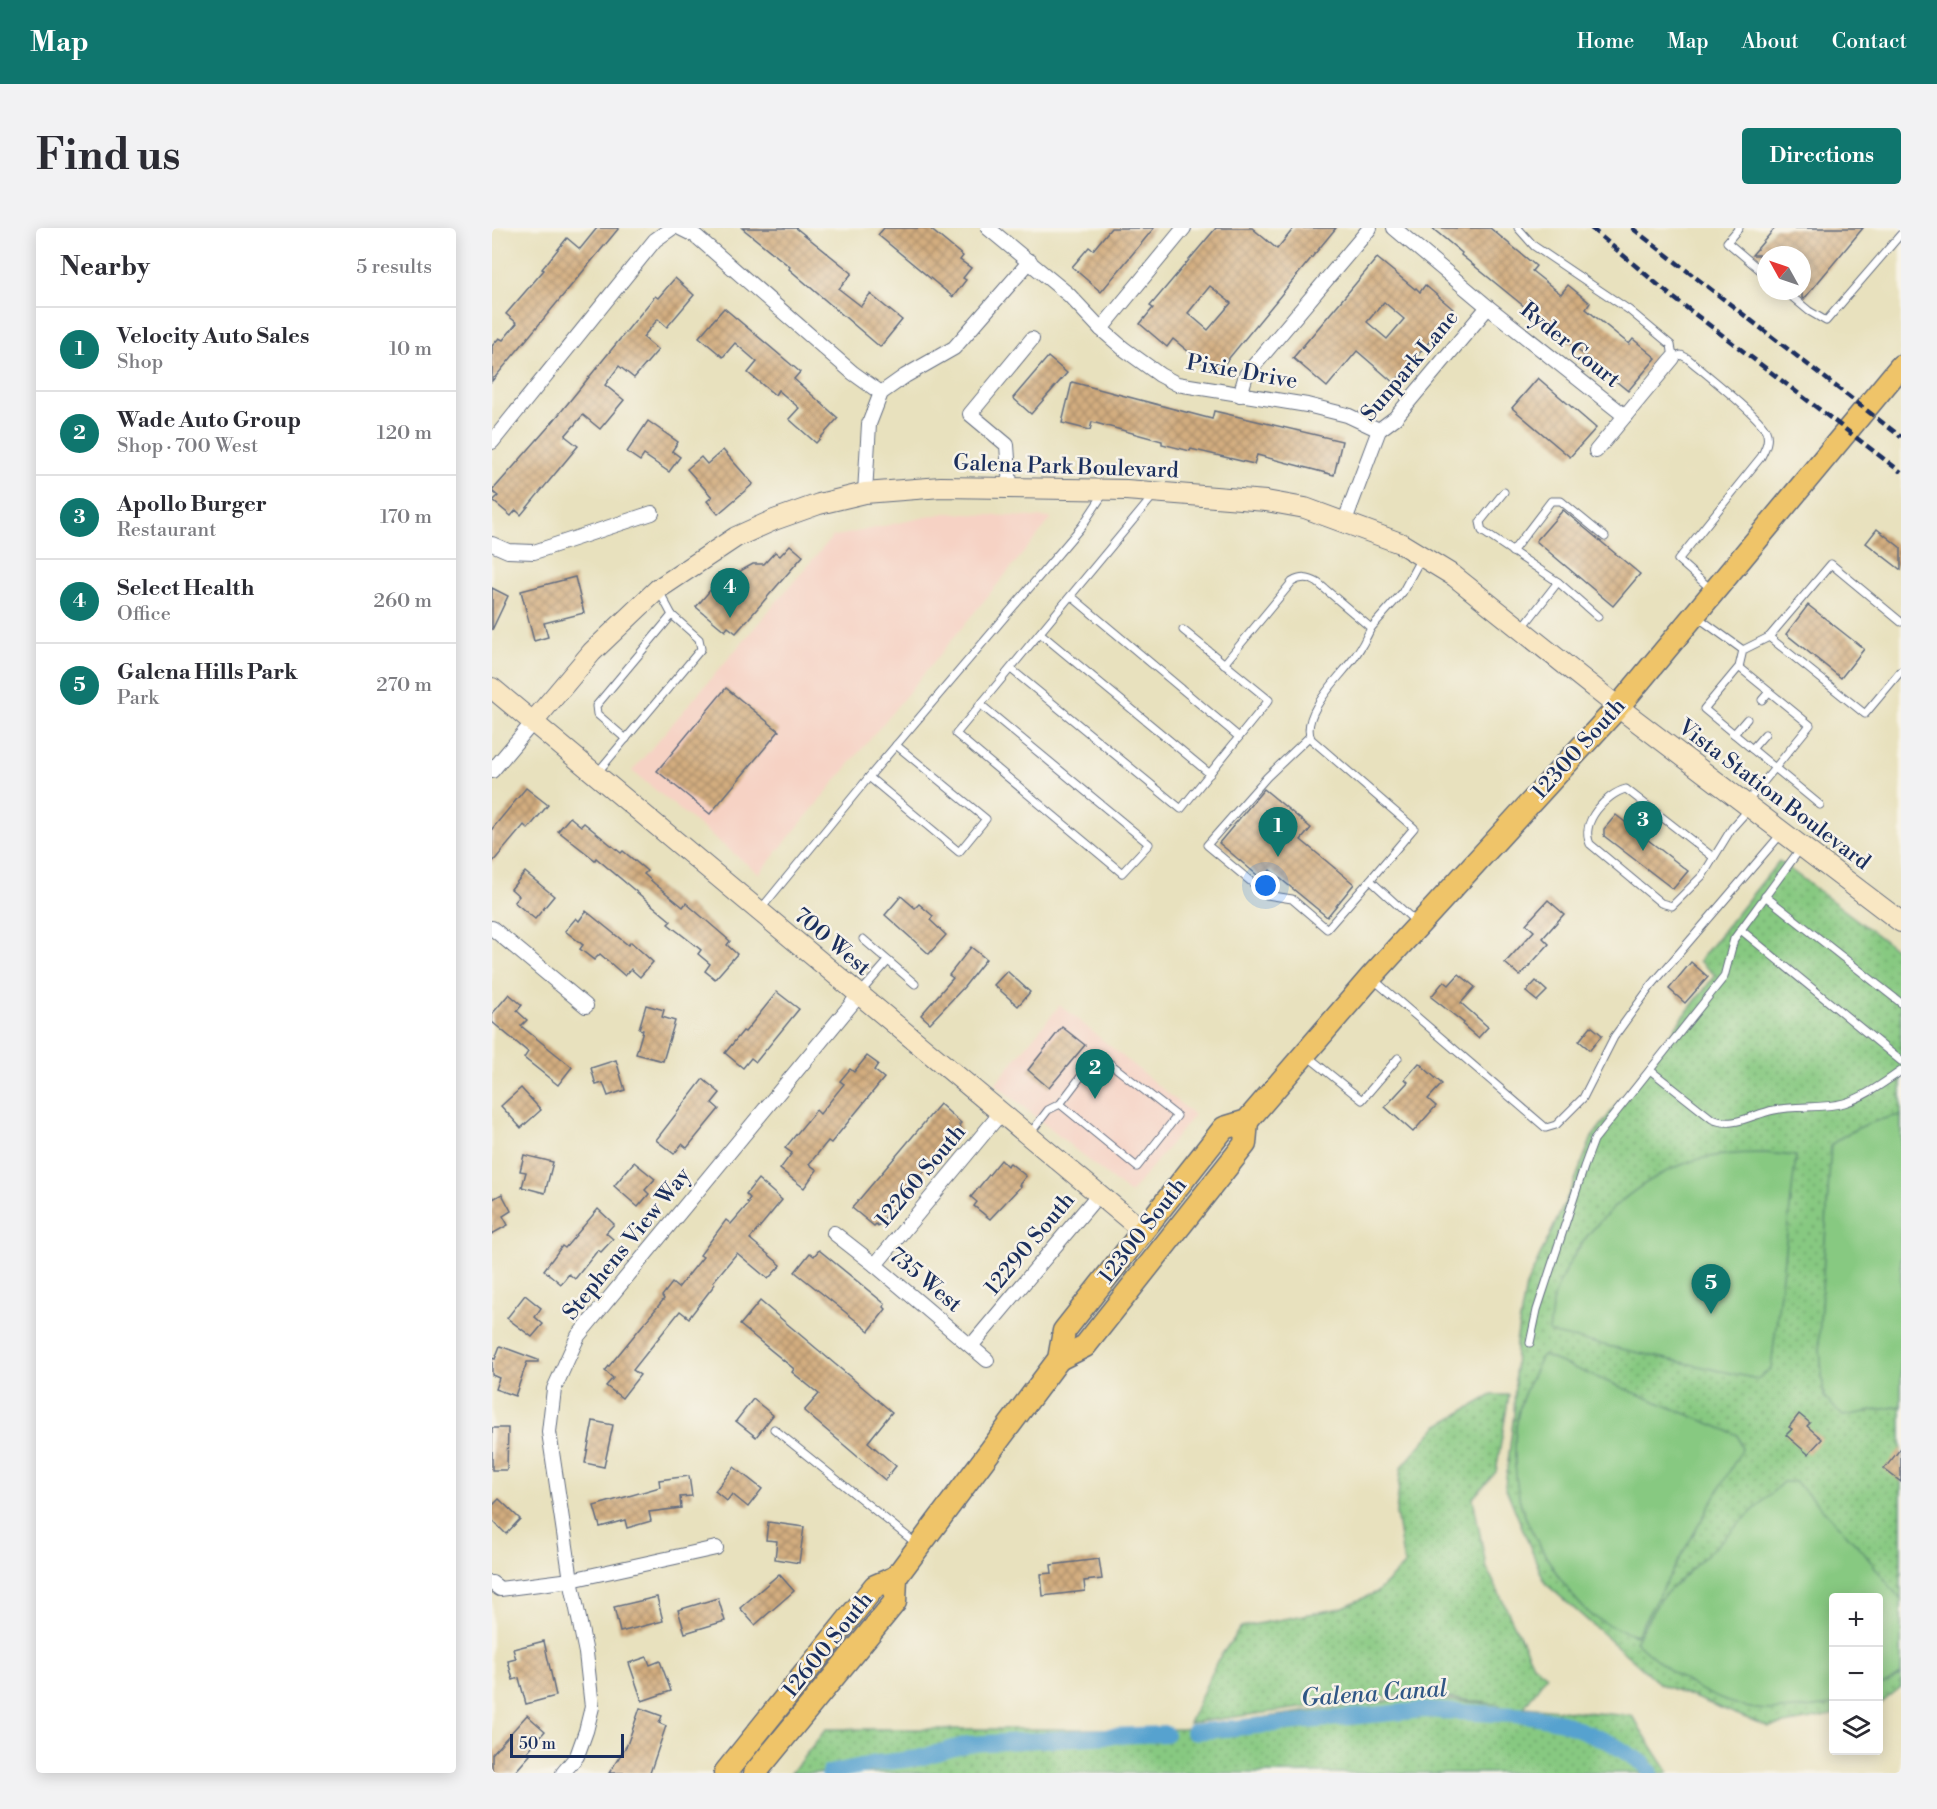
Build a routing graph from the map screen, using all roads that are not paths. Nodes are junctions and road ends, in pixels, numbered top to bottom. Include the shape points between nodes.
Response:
1 (672, 228) edge
2 (680, 228) edge
3 (988, 228) edge
4 (1184, 228) edge
5 (1370, 228) edge
6 (1395, 228) edge
7 (1518, 228) edge
8 (1739, 228) edge
9 (1901, 234) edge
10 (1029, 261) junction
11 (1757, 267) edge
12 (1796, 300) edge
13 (1488, 307) junction
14 (1101, 330) junction
15 (1032, 339) dead end
16 (1673, 358) junction
17 (1901, 366) edge
18 (881, 393) junction
19 (1240, 395) junction
20 (1625, 416) junction
21 (1379, 430) junction
22 (492, 442) edge
23 (1596, 451) dead end
24 (1011, 487) junction
25 (1106, 489) junction
26 (1157, 492) junction
27 (1504, 492) dead end
28 (865, 493) junction
29 (652, 513) dead end
30 (1344, 523) junction
31 (1605, 537) dead end
32 (492, 544) edge
33 (1512, 552) junction
34 (1421, 556) junction
35 (1558, 582) junction
36 (658, 589) junction
37 (1714, 591) junction
38 (1071, 597) junction
39 (1694, 614) junction
40 (672, 615) junction
41 (1598, 617) dead end
42 (1901, 622) edge
43 (1371, 628) junction
44 (1521, 629) junction
45 (1183, 630) dead end
46 (1040, 633) junction
47 (1769, 637) junction
48 (1743, 650) junction
49 (1224, 664) junction
50 (1739, 667) junction
51 (1011, 669) junction
52 (1901, 671) edge
53 (492, 688) edge
54 (1769, 692) junction
55 (1762, 700) dead end
56 (980, 704) junction
57 (1618, 706) junction
58 (1787, 707) junction
59 (1781, 715) dead end
60 (1747, 719) dead end
61 (533, 722) junction
62 (1734, 734) junction
63 (1765, 734) dead end
64 (1310, 736) junction
65 (1239, 737) junction
66 (626, 739) junction
67 (896, 745) junction
68 (1752, 749) junction
69 (1775, 768) junction
70 (492, 771) edge
71 (1210, 774) junction
72 (595, 776) junction
73 (869, 777) junction
74 (1820, 805) dead end
75 (1748, 806) junction
76 (1782, 832) junction
77 (1801, 847) junction
78 (1713, 857) junction
79 (1370, 880) junction
80 (1765, 896) junction
81 (759, 912) junction
82 (1901, 922) edge
83 (1419, 925) junction
84 (492, 928) edge
85 (1741, 930) junction
86 (863, 939) dead end
87 (888, 961) junction
88 (1371, 977) junction
89 (915, 984) dead end
90 (859, 995) junction
91 (1901, 1003) edge
92 (586, 1006) dead end
93 (1305, 1053) junction
94 (1398, 1058) dead end
95 (1901, 1060) edge
96 (1650, 1070) junction
97 (1901, 1071) edge
98 (1060, 1104) junction
99 (1000, 1114) junction
100 (1247, 1121) junction
101 (1028, 1137) junction
102 (1098, 1196) junction
103 (1143, 1231) junction
104 (834, 1233) dead end
105 (874, 1265) junction
106 (1530, 1343) dead end
107 (971, 1347) junction
108 (1059, 1359) junction
109 (987, 1360) dead end
110 (774, 1429) dead end
111 (920, 1546) junction
112 (716, 1548) dead end
113 (896, 1577) junction
114 (571, 1580) junction
115 (492, 1583) edge
116 (563, 1773) edge
117 (725, 1773) edge
118 (755, 1773) edge

1 - 22 street via 655,240
2 - 18 street via 696,236
3 - 10 street, Pixie Drive
4 - 14 street
5 - 19 street via 1246,375
6 - 13 street, Ryder Court
7 - 16 lane via 1534,246 1671,345
8 - 11 lane via 1727,242
9 - 12 lane via 1826,321
10 - 14 street, Pixie Drive via 1069,295
10 - 18 street via 954,348
13 - 20 street, Ryder Court
13 - 21 street, Sunpark Lane via 1395,418
14 - 19 street, Pixie Drive via 1138,361 1177,384
15 - 24 street via 970,414 1007,445
16 - 20 street, Ryder Court
16 - 37 lane via 1687,358 1767,431 1761,457 1678,560
17 - 37 main road, 12300 South
18 - 28 street via 869,424
19 - 21 street, Pixie Drive via 1347,415
20 - 23 street, Ryder Court
21 - 30 street, Sunpark Lane
24 - 25 street, Galena Park Boulevard
24 - 28 street, Galena Park Boulevard
25 - 26 street, Galena Park Boulevard
25 - 67 lane via 1082,526
26 - 30 street, Galena Park Boulevard via 1266,501 1305,508
26 - 38 lane
27 - 33 lane via 1480,522 1482,531
28 - 36 street, Galena Park Boulevard via 819,504 736,537
29 - 32 street via 534,552 508,551
30 - 34 street, Galena Park Boulevard via 1400,543
31 - 33 lane via 1561,501 1551,501
33 - 35 lane
34 - 43 lane via 1402,593
34 - 44 street, Galena Park Boulevard via 1454,576
35 - 41 lane
35 - 44 lane
36 - 40 lane
36 - 61 street, Galena Park Boulevard via 592,652
37 - 39 main road, 12300 South
38 - 46 lane
38 - 65 lane
39 - 48 lane
39 - 57 main road, 12300 South
40 - 66 lane via 699,639 700,649
40 - 66 lane via 596,706 597,714
42 - 47 lane via 1831,564
43 - 49 lane via 1318,583 1298,579
43 - 64 lane via 1363,645 1316,707 1309,724
44 - 57 street, Galena Park Boulevard
45 - 49 lane
46 - 51 lane
46 - 71 lane
47 - 48 lane
47 - 52 lane via 1865,714
48 - 50 lane
49 - 65 lane via 1269,700
50 - 54 lane
50 - 62 lane via 1704,710
51 - 56 lane
51 - 71 lane via 1181,809
53 - 61 street, 700 West
54 - 55 lane
54 - 58 lane
56 - 56 lane via 956,734 1122,873 1149,844
57 - 75 street, Vista Station Boulevard
57 - 83 main road, 12300 South
58 - 59 lane
58 - 69 lane via 1810,725
60 - 62 lane
61 - 70 street
61 - 72 street, 700 West
62 - 68 lane
63 - 68 lane
64 - 79 lane via 1414,828
64 - 79 lane via 1267,777 1207,845 1267,895 1292,899 1327,929
65 - 71 lane
66 - 72 lane
67 - 73 lane
67 - 73 lane via 986,819 959,852
68 - 69 lane
69 - 74 lane
69 - 75 lane
72 - 81 street, 700 West
73 - 81 lane
75 - 76 street, Vista Station Boulevard
75 - 78 lane
76 - 77 street, Vista Station Boulevard
76 - 88 lane via 1651,986 1614,1037 1583,1098 1556,1125 1546,1128
77 - 80 lane
77 - 82 street, Vista Station Boulevard
78 - 78 lane via 1626,789 1608,799 1587,825 1590,844 1661,903 1672,906 1703,875
79 - 83 lane
80 - 85 lane
80 - 91 lane
81 - 90 street, 700 West
83 - 88 main road, 12300 South
84 - 92 street
85 - 95 lane
85 - 96 lane via 1734,939 1724,977
86 - 87 lane
87 - 89 lane
87 - 90 lane
88 - 93 main road, 12300 South
90 - 99 street, 700 West
90 - 114 street, Stephens View Way via 578,1336 554,1389 549,1432
93 - 94 lane via 1362,1100
93 - 100 main road, 12300 South
96 - 97 lane via 1719,1123 1773,1110 1843,1104
96 - 106 lane via 1594,1140 1537,1310
98 - 98 lane via 1137,1167 1178,1116 1098,1054
98 - 101 lane via 1048,1110
99 - 101 street, 700 West
99 - 105 street, 12260 South
100 - 103 main road, 12300 South via 1224,1128
100 - 108 main road, 12300 South via 1245,1144 1093,1337 1085,1346
101 - 102 street, 700 West
102 - 103 street, 700 West
102 - 107 street, 12290 South
103 - 108 main road, 12300 South via 1064,1332
104 - 105 street, 735 West
105 - 107 street, 735 West
107 - 109 street, 735 West
108 - 111 main road, 12300 South
110 - 111 lane
111 - 113 main road, 12300 South
112 - 114 street
113 - 117 main road, 12600 South via 875,1586
113 - 118 main road, 12600 South via 895,1602
114 - 115 street via 500,1588
114 - 116 street, Stephens View Way via 592,1707 577,1756

